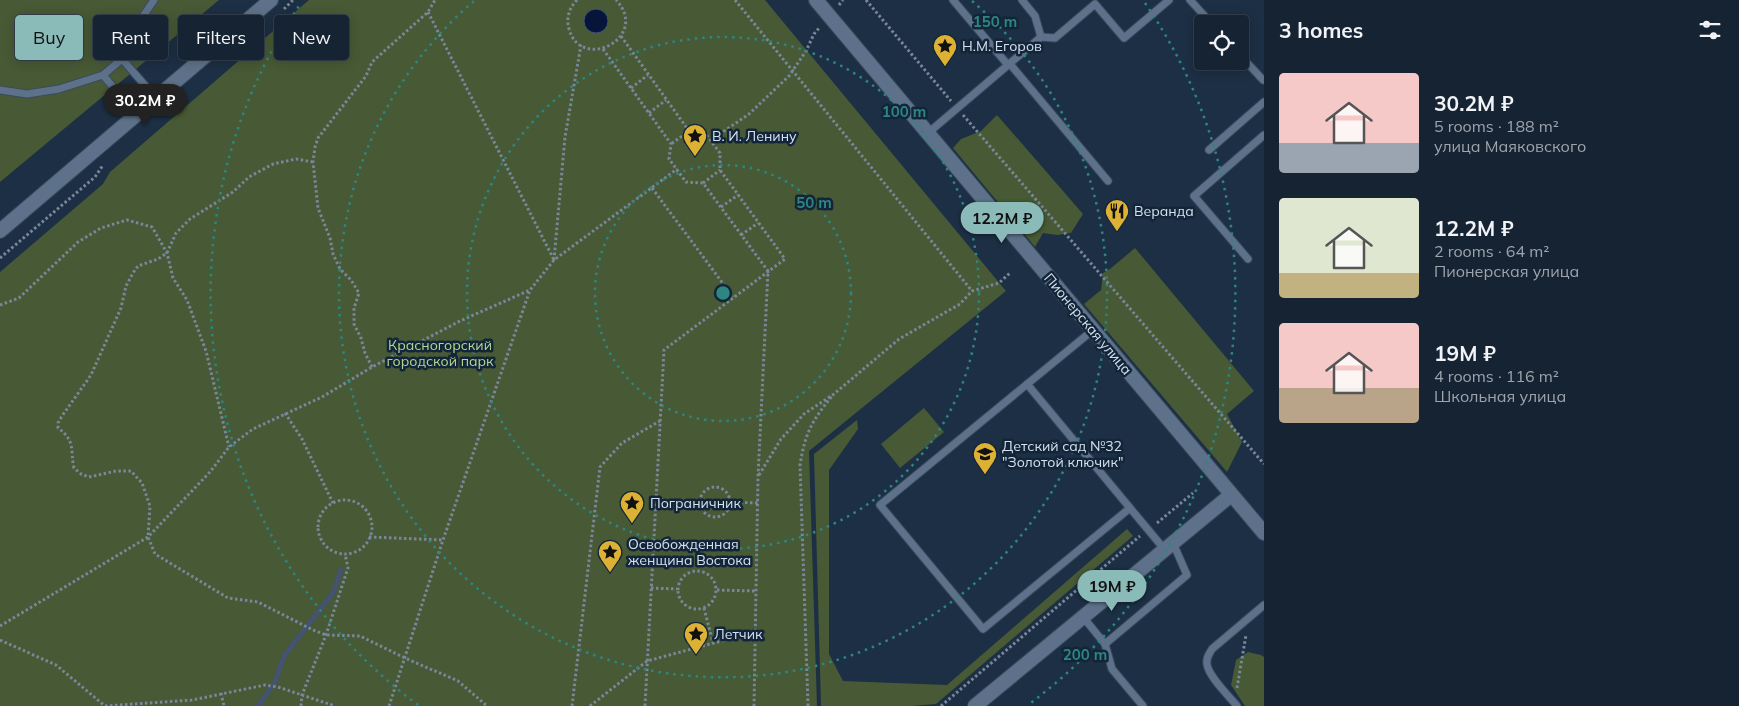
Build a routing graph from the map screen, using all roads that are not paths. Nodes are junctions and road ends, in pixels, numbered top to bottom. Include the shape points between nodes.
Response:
1 (154, 0) edge
2 (271, 0) edge
3 (816, 0) edge
4 (953, 0) edge
5 (1022, 0) edge
6 (1169, 0) edge
7 (1190, 0) edge
8 (144, 15) edge
9 (1204, 15) edge
10 (1041, 37) junction
11 (121, 60) edge
12 (123, 60) edge
13 (1009, 65) junction
14 (1249, 65) edge
15 (103, 75) junction
16 (1263, 80) dead end
17 (0, 90) edge
18 (156, 98) junction
19 (1264, 102) edge
20 (136, 115) junction
21 (928, 133) junction
22 (1264, 135) edge
23 (1208, 150) dead end
24 (1108, 180) dead end
25 (0, 231) edge
26 (1248, 259) dead end
27 (1092, 330) junction
28 (1027, 384) junction
29 (1231, 495) junction
30 (1130, 508) junction
31 (1264, 533) edge
32 (1169, 546) junction
33 (1264, 605) edge
34 (1083, 617) junction
35 (1105, 644) junction
36 (1236, 705) edge
37 (976, 706) edge
38 (1143, 706) edge

1 - 8 lane
2 - 18 street
3 - 21 street, Пионерская улица
4 - 13 lane
5 - 10 lane via 1035,16
6 - 10 lane via 1124,38 1095,4 1055,38
7 - 9 lane
10 - 13 lane
11 - 15 lane
12 - 18 lane
13 - 21 lane
13 - 24 lane
14 - 16 lane
15 - 17 lane via 59,89 27,94
15 - 20 lane
18 - 20 street
19 - 23 lane
20 - 25 street
21 - 27 street, Пионерская улица
22 - 26 lane via 1194,196
27 - 28 lane
27 - 29 street, Пионерская улица
28 - 30 lane
28 - 30 lane via 880,506 983,629
29 - 31 street, Пионерская улица
29 - 32 street
30 - 32 lane via 1148,530
32 - 34 street
32 - 35 lane via 1187,575
33 - 36 lane via 1212,649 1207,657 1210,673
34 - 35 lane
34 - 37 street
35 - 38 lane via 1112,669

